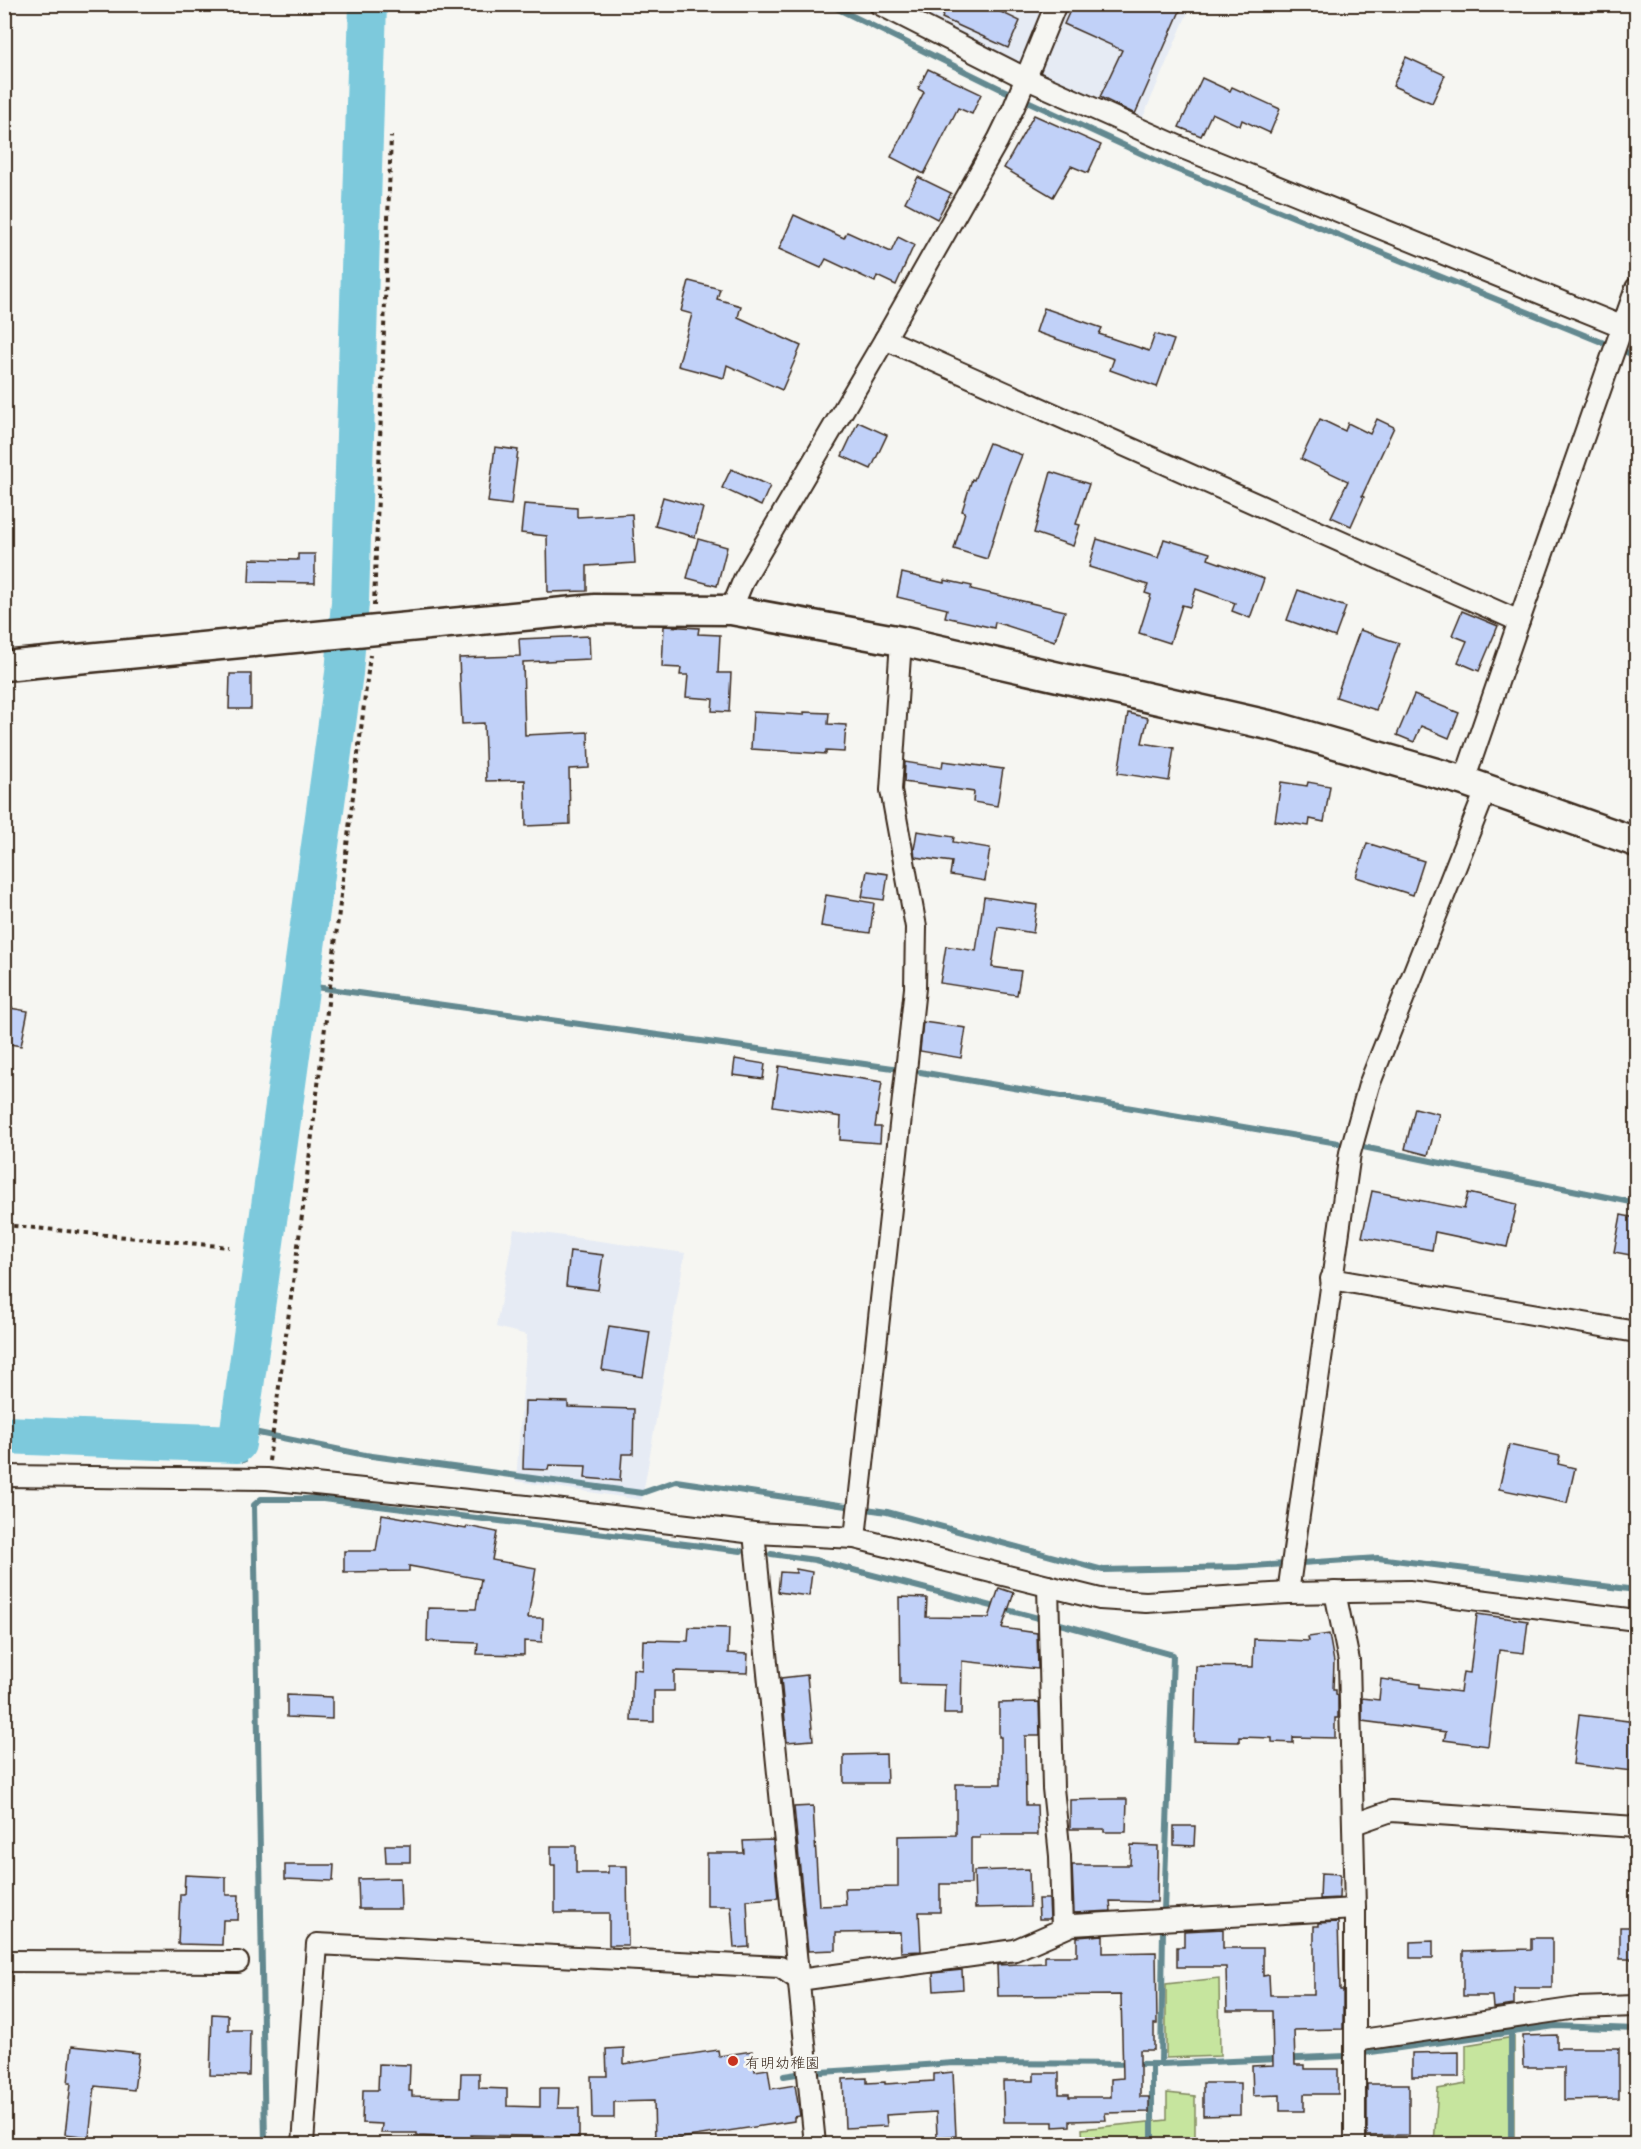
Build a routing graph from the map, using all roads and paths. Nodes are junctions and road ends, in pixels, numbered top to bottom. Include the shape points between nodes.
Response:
1 (879, 4) edge
2 (1056, 4) edge
3 (1025, 78) junction
4 (391, 136) dead end
5 (1636, 288) edge
6 (1629, 329) edge
7 (885, 339) junction
8 (731, 610) junction
9 (1519, 621) junction
10 (373, 630) junction
11 (901, 641) junction
12 (4, 666) edge
13 (1475, 786) junction
14 (1636, 842) edge
15 (4, 1225) edge
16 (229, 1247) dead end
17 (1331, 1279) junction
18 (1636, 1332) edge
19 (272, 1445) dead end
20 (6, 1476) edge
21 (754, 1533) junction
22 (855, 1538) junction
23 (1289, 1583) junction
24 (1048, 1586) junction
25 (1335, 1592) junction
26 (1636, 1620) edge
27 (1354, 1824) junction
28 (1636, 1827) edge
29 (1355, 1909) junction
30 (1062, 1929) junction
31 (7, 1961) edge
32 (238, 1962) dead end
33 (799, 1980) junction
34 (1636, 2006) edge
35 (1355, 2041) junction
36 (303, 2145) edge
37 (815, 2145) edge
38 (1355, 2145) edge

1 - 3 street
2 - 3 street
3 - 6 street via 1180,147
3 - 7 street via 998,140
4 - 10 path
5 - 6 street
6 - 9 street via 1611,359
7 - 8 street via 744,579
7 - 9 street
8 - 10 street via 595,609
8 - 11 street
9 - 13 street
10 - 12 street
10 - 19 path
11 - 13 street via 1277,727
11 - 22 street via 891,790 916,927 915,988
13 - 14 street
13 - 17 street via 1369,1085 1350,1153
15 - 16 path
17 - 18 street
17 - 23 street
20 - 21 street via 267,1479
21 - 22 street
21 - 33 street
22 - 24 street
23 - 24 street via 1146,1602 1100,1599
23 - 25 street
24 - 30 street via 1053,1788
25 - 26 street via 1409,1591
25 - 27 street via 1349,1661
27 - 28 street via 1391,1811
27 - 29 street
29 - 30 street via 1072,1925
29 - 35 street
30 - 33 street via 1015,1950
31 - 32 street
33 - 36 street via 780,1967 317,1944
33 - 37 street
34 - 35 street via 1577,2008
35 - 38 street

